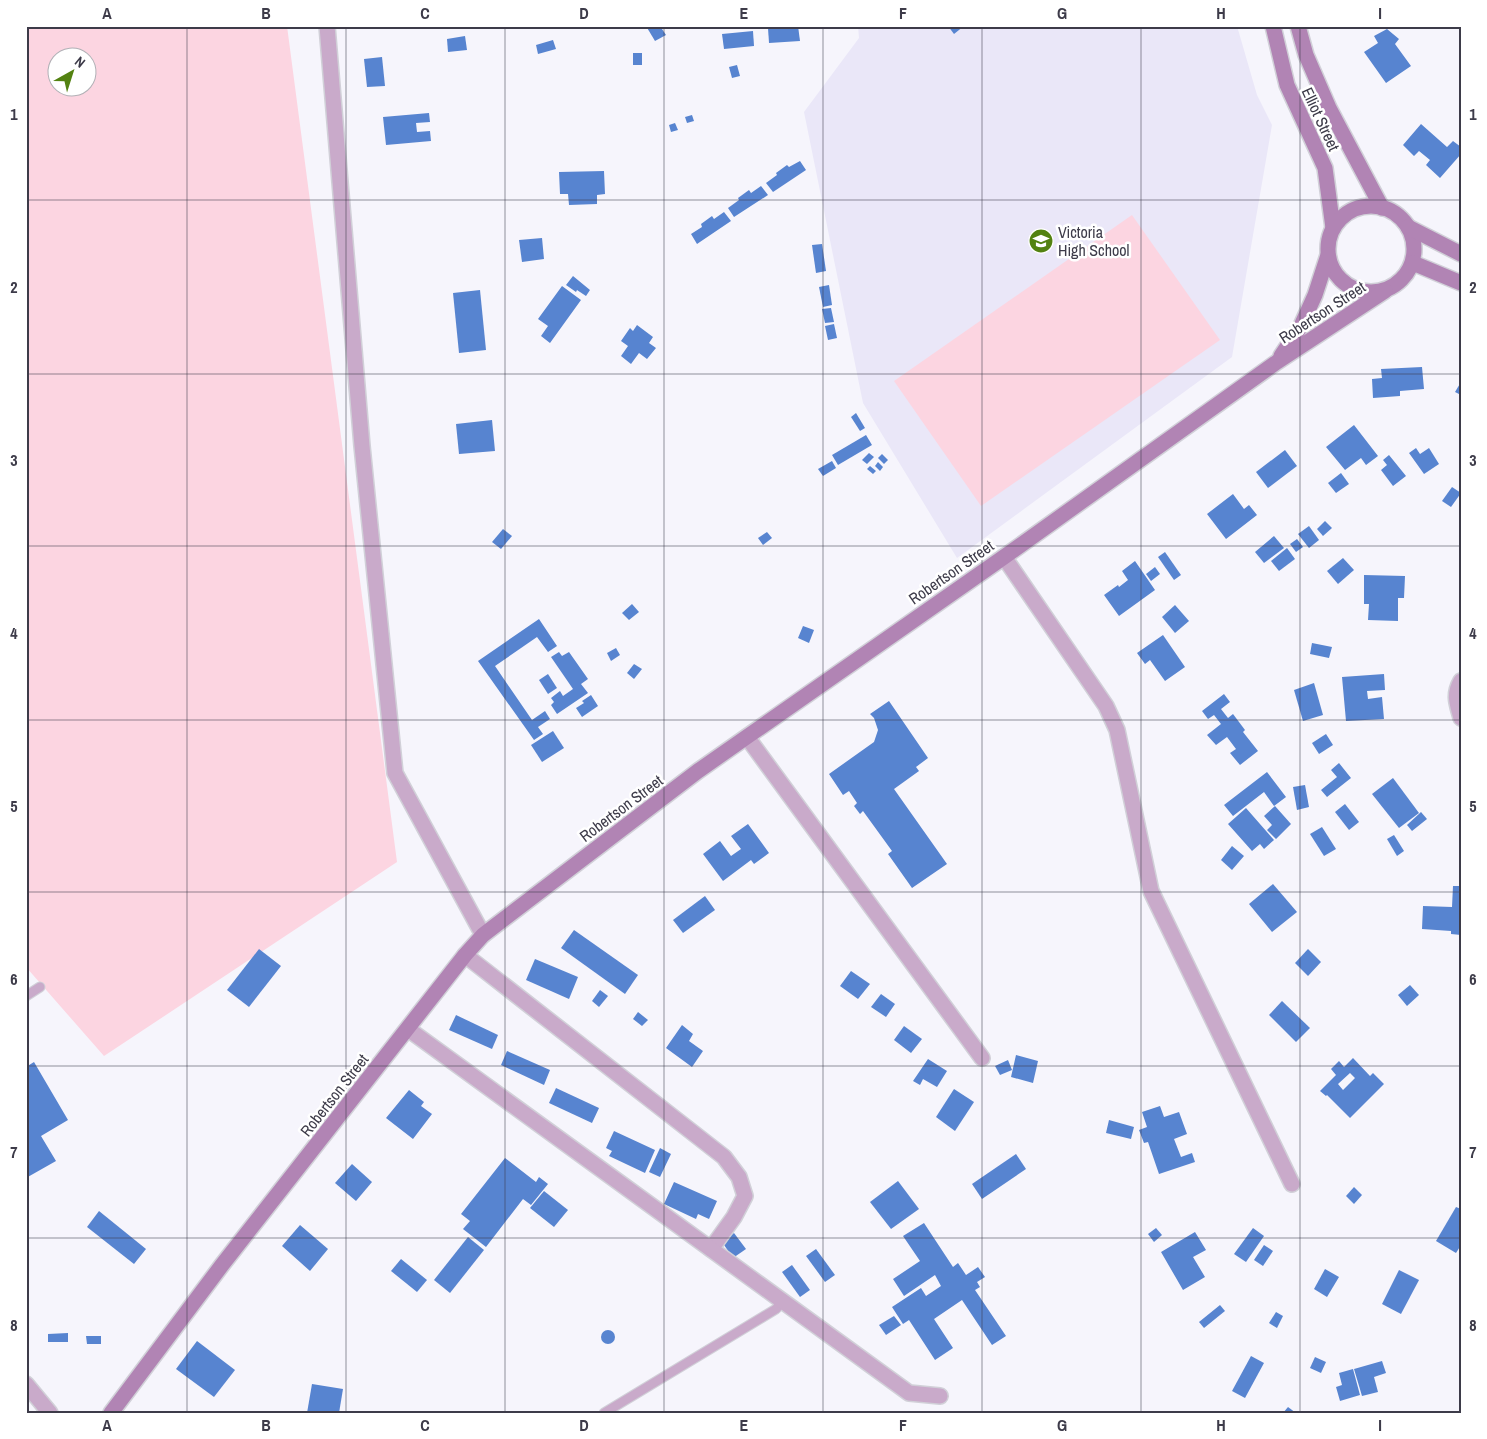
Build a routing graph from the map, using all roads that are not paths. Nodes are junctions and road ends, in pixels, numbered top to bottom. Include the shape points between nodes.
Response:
1 (327, 26) edge
2 (1273, 26) edge
3 (1298, 26) edge
4 (1382, 208) junction
5 (1408, 226) junction
6 (1333, 228) junction
7 (1461, 254) edge
8 (1328, 255) junction
9 (1413, 263) junction
10 (1461, 283) edge
11 (1385, 291) junction
12 (1277, 362) junction
13 (1004, 557) junction
14 (1461, 681) edge
15 (1461, 718) edge
16 (747, 737) junction
17 (483, 935) junction
18 (465, 955) junction
19 (40, 987) dead end
20 (26, 996) edge
21 (408, 1029) junction
22 (982, 1058) dead end
23 (1292, 1184) dead end
24 (711, 1249) junction
25 (782, 1301) junction
26 (26, 1384) edge
27 (940, 1396) dead end
28 (50, 1413) edge
29 (111, 1413) edge
30 (604, 1413) edge

1 - 17 street via 362,446 395,773
2 - 6 street, Elliot Street via 1286,85 1324,168
3 - 4 street, Elliot Street via 1306,55 1329,108
4 - 5 street
4 - 6 street via 1364,206 1348,212
5 - 7 street
5 - 9 street via 1413,237
6 - 8 street via 1328,240
8 - 11 street via 1335,273 1354,289 1373,293
8 - 12 street, Robertson Street via 1301,326
9 - 10 street
9 - 11 street via 1399,283
11 - 12 street, Robertson Street
12 - 13 street, Robertson Street
13 - 16 street, Robertson Street
13 - 23 street via 1106,706 1117,730 1151,891
14 - 15 street via 1456,689
16 - 17 street, Robertson Street
16 - 22 street
17 - 18 street, Robertson Street
18 - 21 street, Robertson Street
18 - 24 street via 724,1157 739,1177 745,1196
19 - 20 lane
21 - 24 street
21 - 29 street, Robertson Street via 222,1265
24 - 25 street
25 - 27 street via 909,1393
25 - 30 lane via 776,1309
26 - 28 street

